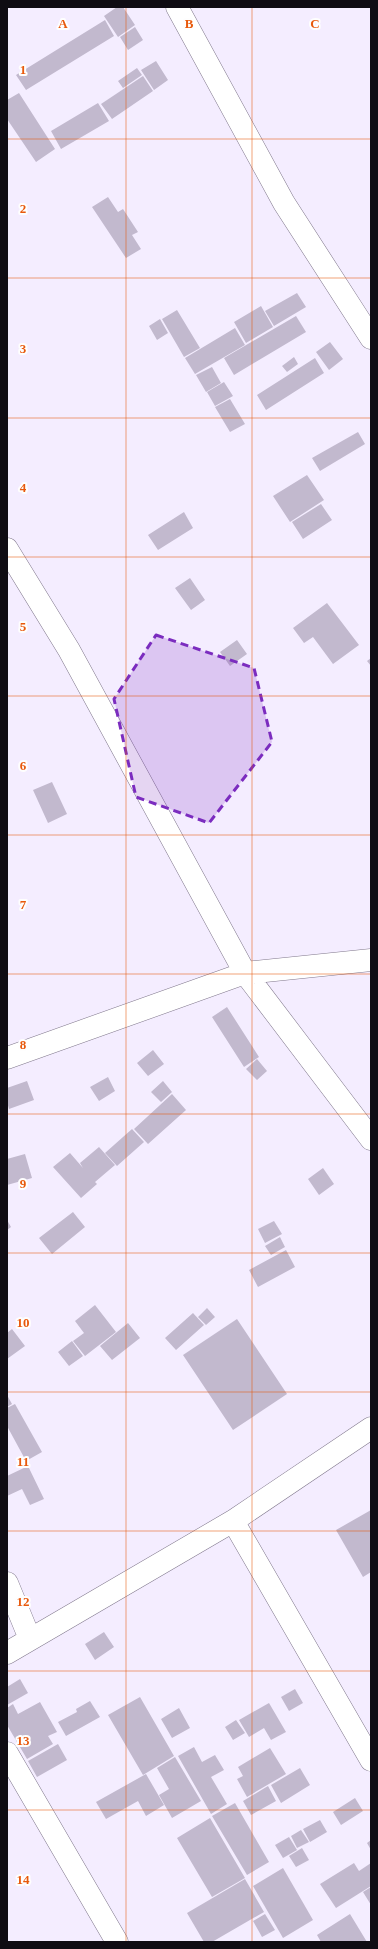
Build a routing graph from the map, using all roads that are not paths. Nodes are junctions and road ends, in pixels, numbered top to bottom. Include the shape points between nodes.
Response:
1 (177, 7) edge
2 (371, 338) edge
3 (7, 549) edge
4 (371, 960) edge
5 (245, 972) junction
6 (7, 1058) edge
7 (371, 1139) edge
8 (371, 1428) edge
9 (233, 1521) junction
10 (7, 1583) edge
11 (30, 1639) junction
12 (7, 1652) edge
13 (7, 1752) edge
14 (371, 1760) edge
15 (117, 1942) edge

1 - 2 street via 284,203
3 - 5 street via 69,650
4 - 5 street
5 - 6 street
5 - 7 street
8 - 9 street
9 - 11 street
9 - 14 street
10 - 11 street
11 - 12 street
13 - 15 street

